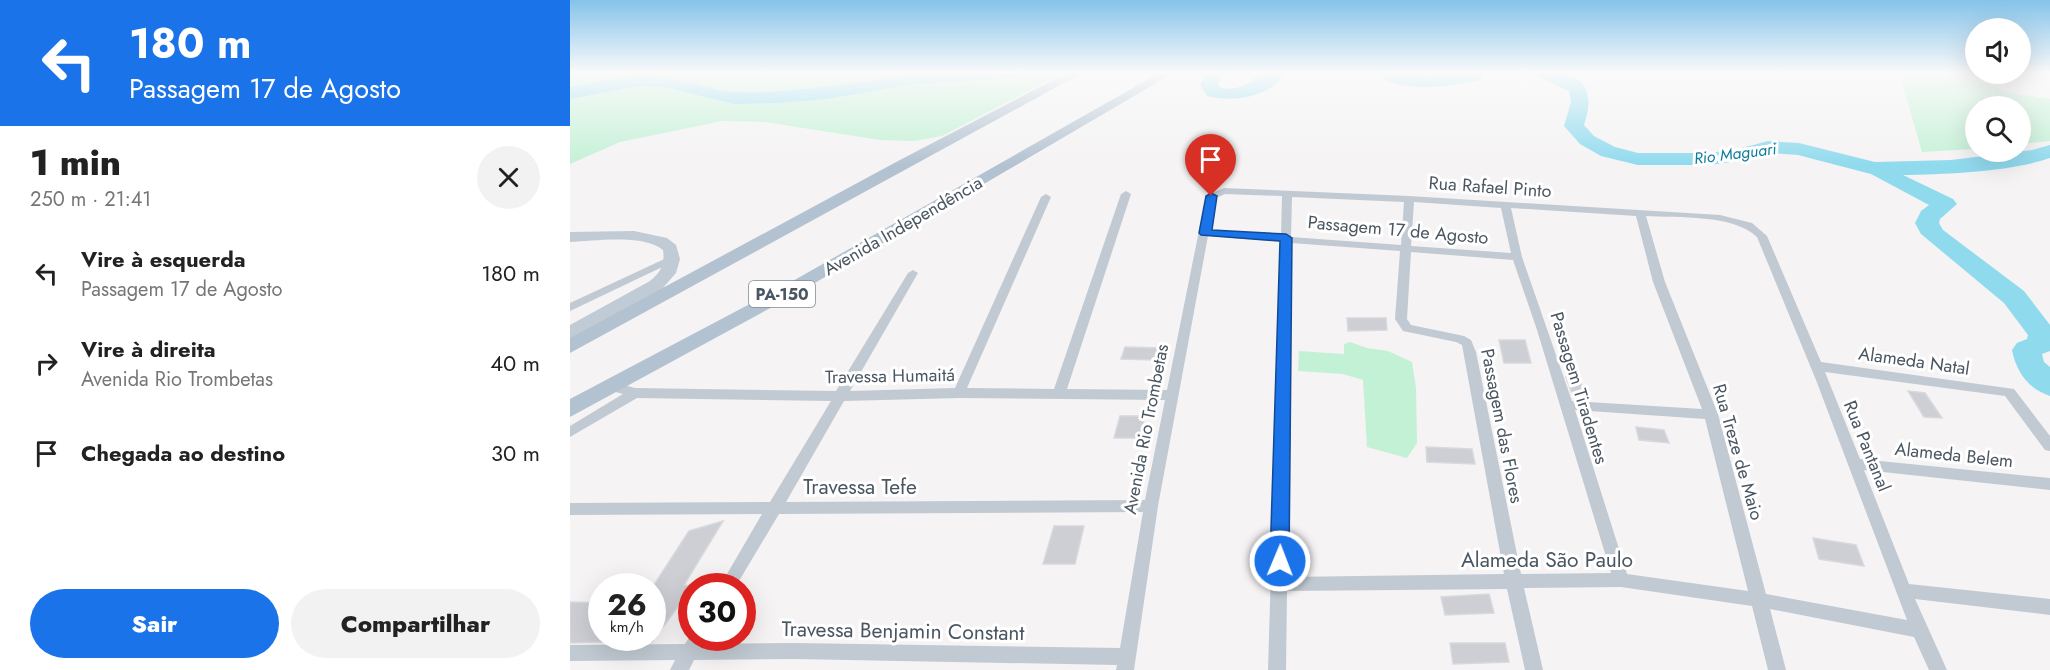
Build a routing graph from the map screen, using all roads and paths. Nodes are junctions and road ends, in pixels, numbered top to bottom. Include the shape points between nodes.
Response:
1 (1019, 103) edge
2 (1115, 103) edge
3 (1287, 193) junction
4 (1126, 194) dead end
5 (1211, 196) joint
6 (1046, 197) dead end
7 (1409, 199) junction
8 (1506, 206) junction
9 (1640, 214) junction
10 (1205, 233) junction
11 (1762, 236) joint
12 (570, 237) edge
13 (1286, 238) junction
14 (1406, 247) junction
15 (1517, 257) junction
16 (673, 258) junction
17 (913, 273) dead end
18 (570, 307) edge
19 (570, 333) edge
20 (570, 346) edge
21 (1815, 366) junction
22 (609, 386) junction
23 (635, 393) junction
24 (959, 393) junction
25 (1059, 395) junction
26 (1172, 395) junction
27 (840, 396) junction
28 (1565, 405) junction
29 (570, 409) edge
30 (1711, 414) junction
31 (570, 432) edge
32 (2050, 447) edge
33 (1855, 464) junction
34 (2050, 484) edge
35 (1151, 506) junction
36 (570, 509) edge
37 (774, 509) junction
38 (736, 573) edge
39 (1621, 580) junction
40 (1514, 582) junction
41 (1279, 584) junction
42 (1906, 591) junction
43 (1760, 600) junction
44 (2050, 607) edge
45 (1920, 630) junction
46 (678, 646) edge
47 (756, 649) edge
48 (690, 651) edge
49 (570, 653) edge
50 (1126, 663) edge
51 (679, 670) edge
52 (1276, 670) edge
53 (1534, 670) edge
54 (1777, 670) edge
55 (1938, 670) edge

1 - 20 main road
2 - 22 main road, Avenida Independência / PA-150 via 789,290
3 - 5 street, Rua Rafael Pinto via 1224,191
3 - 7 street, Rua Rafael Pinto
3 - 13 street
4 - 25 street
5 - 10 street, Avenida Rio Trombetas
6 - 24 street
7 - 8 street, Rua Rafael Pinto
7 - 14 street, Passagem das Flores
8 - 9 street, Rua Rafael Pinto
8 - 15 street, Passagem Tiradentes
9 - 11 street, Rua Rafael Pinto via 1731,220
9 - 30 street, Rua Treze de Maio via 1659,282
10 - 13 street, Passagem 17 de Agosto
10 - 26 street, Avenida Rio Trombetas
11 - 21 street, Rua Pantanal
12 - 16 street via 650,238 670,248
13 - 14 street, Passagem 17 de Agosto
13 - 41 street
14 - 15 street, Passagem 17 de Agosto
14 - 40 street, Passagem das Flores via 1401,304 1404,325 1414,331 1460,339 1467,343 1470,352
15 - 28 street, Passagem Tiradentes
16 - 18 street
16 - 19 street via 666,276 656,285
17 - 27 street
21 - 32 street, Alameda Natal via 2009,392
21 - 33 street, Rua Pantanal
22 - 23 street, Travessa Humaitá
22 - 29 main road, Avenida Independência / PA-150
23 - 27 street, Travessa Humaitá
23 - 31 street
24 - 25 street, Travessa Humaitá
24 - 27 street, Travessa Humaitá
25 - 26 street, Travessa Humaitá
26 - 35 street, Avenida Rio Trombetas
27 - 37 street
28 - 30 street
28 - 39 street, Passagem Tiradentes
30 - 43 street, Rua Treze de Maio
33 - 34 street, Alameda Belem
33 - 42 street, Rua Pantanal
35 - 37 street, Travessa Tefe
35 - 50 street, Avenida Rio Trombetas
36 - 37 street, Travessa Tefe
37 - 38 street
39 - 40 street, Alameda São Paulo
39 - 43 street, Alameda São Paulo
40 - 41 street, Alameda São Paulo
40 - 53 street, Passagem das Flores
41 - 52 street
42 - 44 street
42 - 45 street, Rua Pantanal
43 - 45 street, Alameda São Paulo
43 - 54 street, Rua Treze de Maio
45 - 55 street, Rua Pantanal
46 - 49 street, Travessa Benjamin Constant
47 - 50 street, Travessa Benjamin Constant
48 - 51 street

